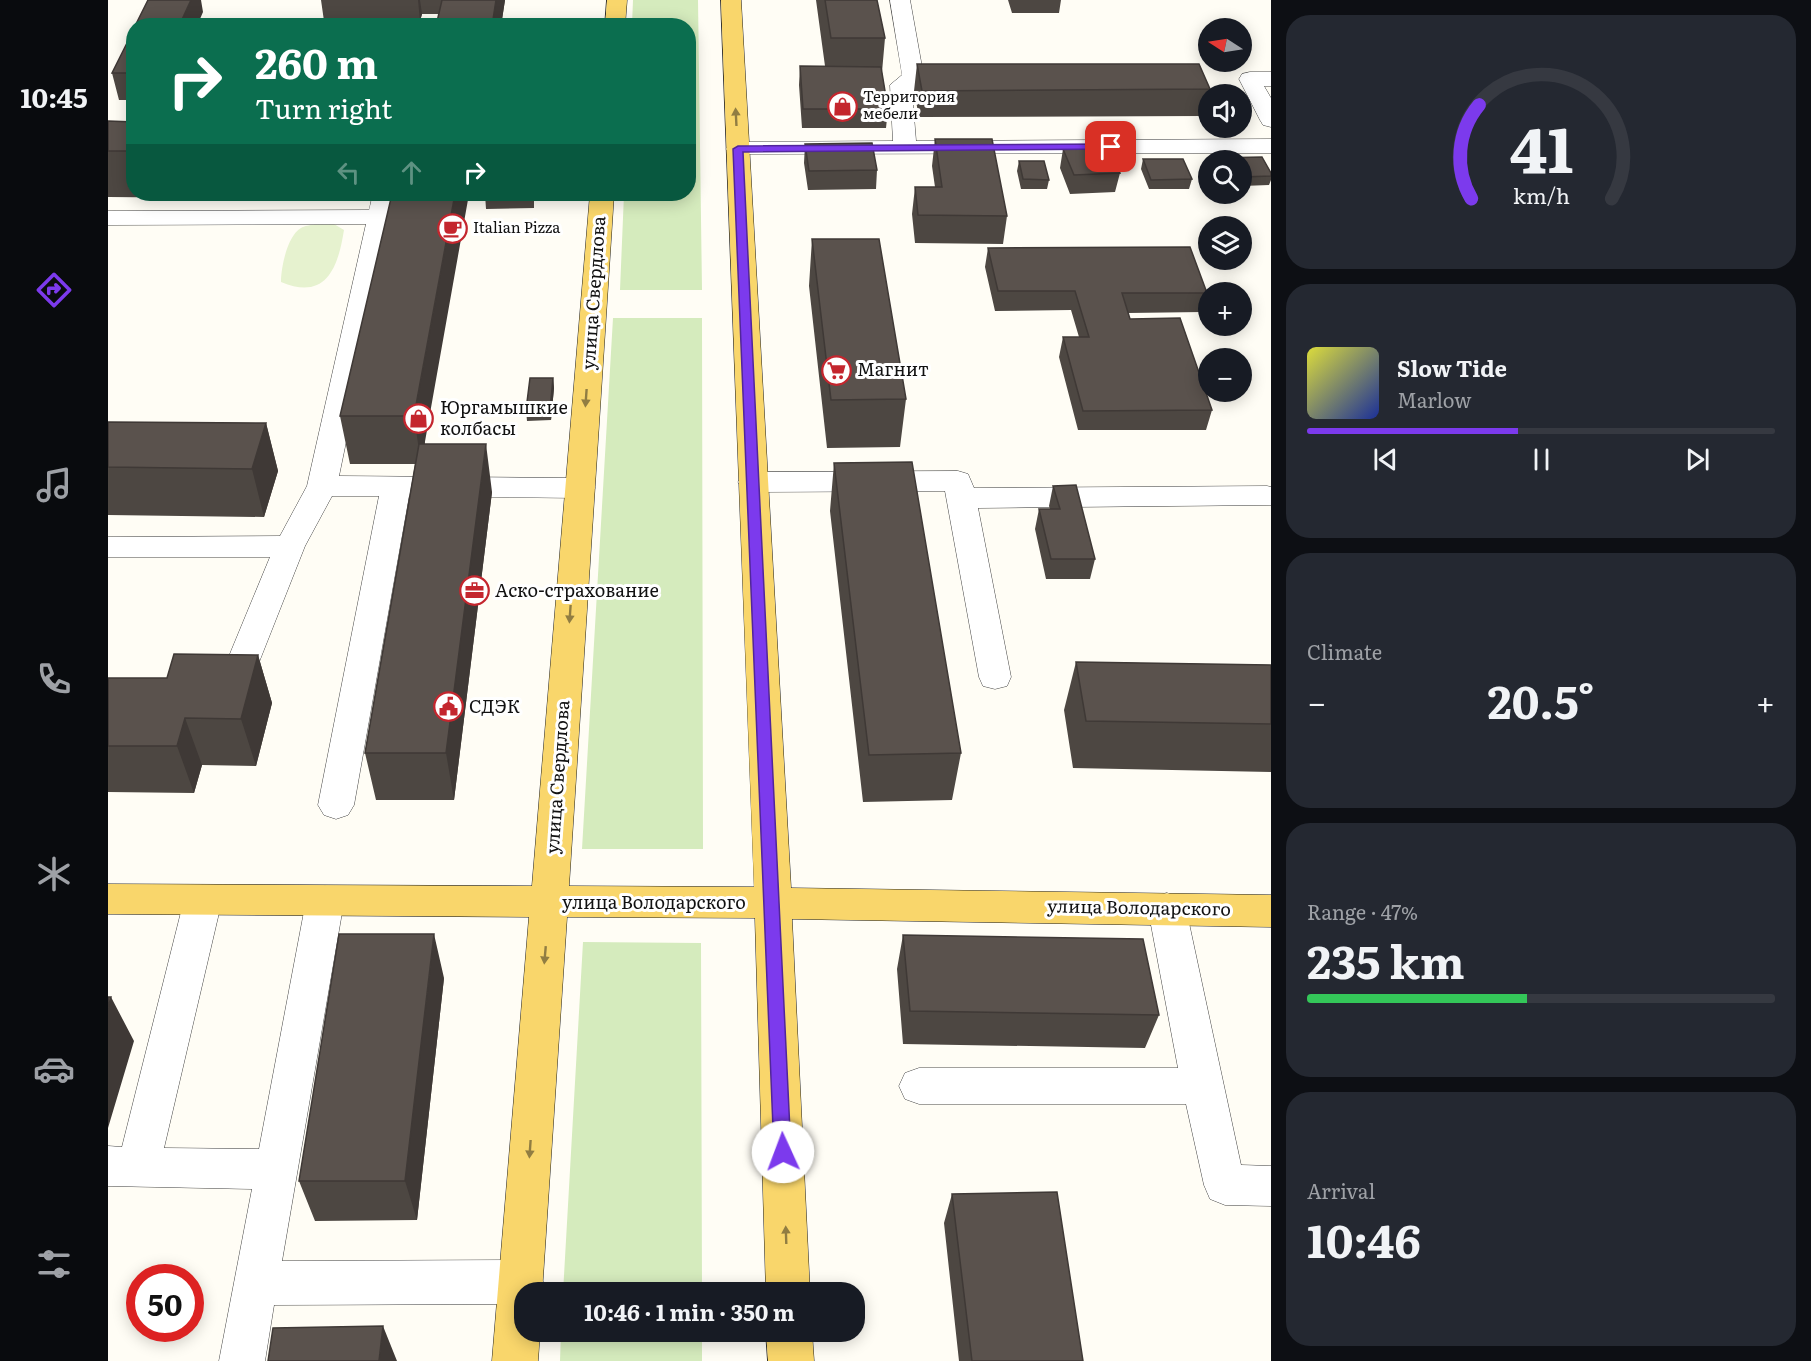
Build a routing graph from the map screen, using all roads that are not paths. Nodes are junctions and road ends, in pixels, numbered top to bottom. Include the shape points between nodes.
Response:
1 (617, 0) edge
2 (731, 0) edge
3 (900, 0) edge
4 (616, 18) edge
5 (1271, 79) edge
6 (901, 85) junction
7 (984, 85) edge
8 (1271, 120) edge
9 (1271, 146) edge
10 (905, 148) junction
11 (738, 149) junction
12 (601, 201) edge
13 (383, 205) edge
14 (108, 218) edge
15 (753, 482) junction
16 (322, 486) junction
17 (396, 487) junction
18 (580, 488) junction
19 (1267, 496) dead end
20 (961, 498) junction
21 (290, 546) junction
22 (108, 547) edge
23 (996, 677) dead end
24 (188, 685) edge
25 (336, 805) dead end
26 (108, 899) edge
27 (203, 900) junction
28 (325, 901) junction
29 (549, 903) junction
30 (773, 903) junction
31 (1167, 909) junction
32 (1271, 910) edge
33 (919, 1086) dead end
34 (1202, 1086) junction
35 (123, 1167) edge
36 (276, 1169) junction
37 (1271, 1186) edge
38 (514, 1282) edge
39 (520, 1282) edge
40 (788, 1282) edge
41 (256, 1283) junction
42 (516, 1342) edge
43 (790, 1342) edge
44 (242, 1361) edge
45 (515, 1361) edge
46 (791, 1361) edge

1 - 4 main road
11 -> 2 main road
3 - 6 street via 913,78
5 - 8 street via 1250,79
6 - 7 street
6 - 10 street
9 - 10 street
10 - 11 street
11 - 15 main road
12 -> 18 main road, улица Свердлова
13 - 14 street
13 - 16 street
15 - 20 street via 958,481
15 - 30 main road
16 - 17 street
16 - 21 street
17 - 18 street
17 - 25 street
18 -> 29 main road, улица Свердлова
19 - 20 street
20 - 23 street
21 - 22 street
21 - 24 street via 233,685
26 - 27 main road, улица Володарского
27 - 28 main road, улица Володарского
27 - 35 street
28 - 29 main road, улица Володарского
28 - 36 street
29 - 30 main road, улица Володарского
29 -> 39 main road, улица Свердлова
30 - 31 main road, улица Володарского
40 -> 30 main road
31 - 32 main road, улица Володарского
31 - 34 street
33 - 34 street
34 - 37 street via 1225,1185
35 - 36 street
36 - 41 street
38 - 41 street
41 - 44 street
42 - 45 main road, улица Свердлова
43 - 46 main road

